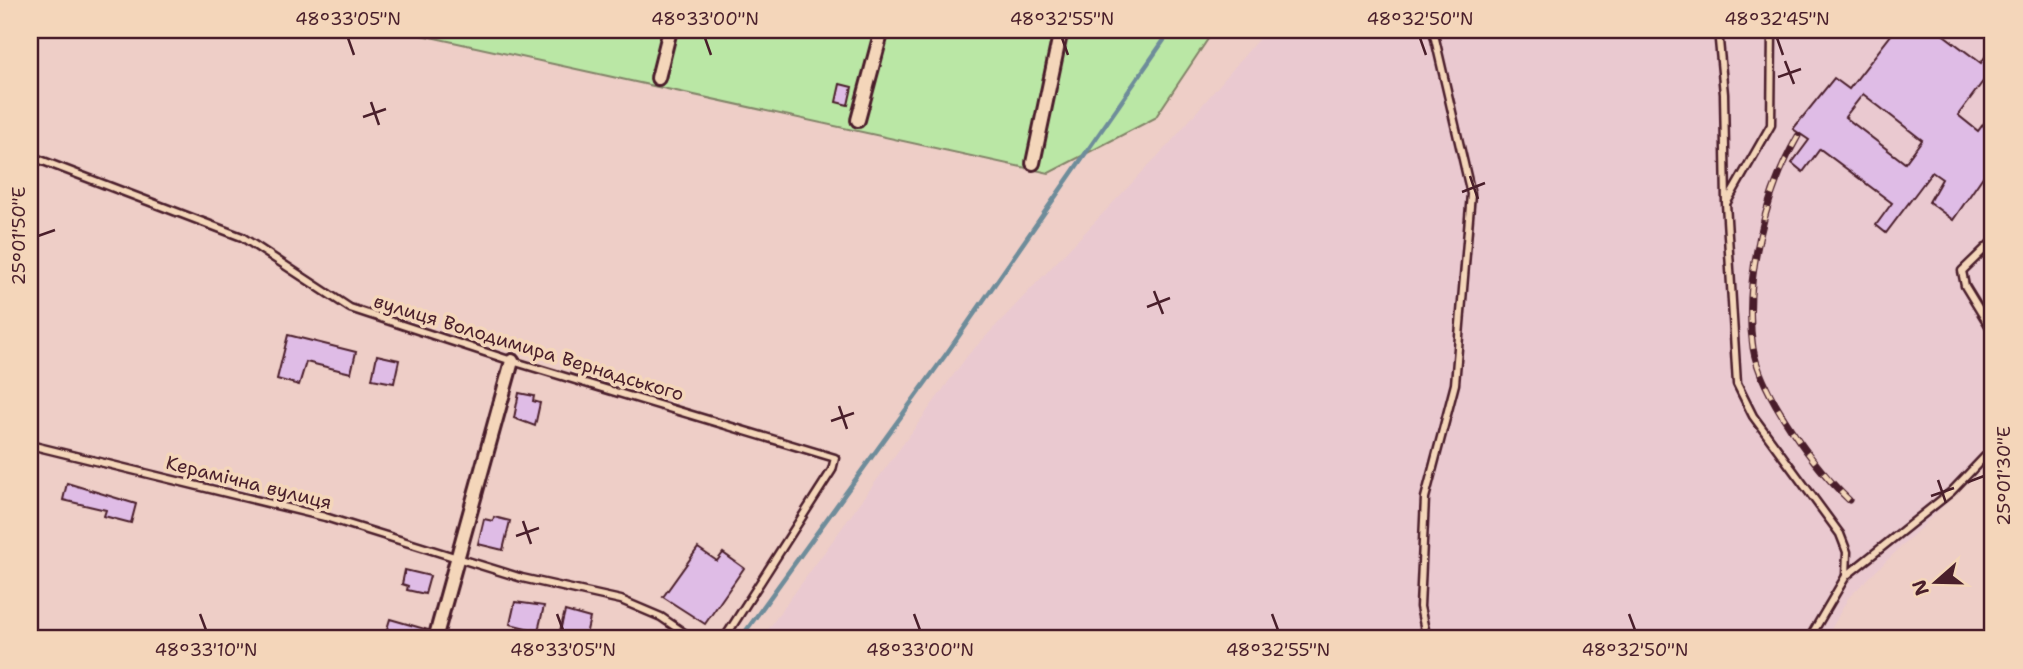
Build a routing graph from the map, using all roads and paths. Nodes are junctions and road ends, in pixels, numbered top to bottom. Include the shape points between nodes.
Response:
1 (670, 30) edge
2 (882, 30) edge
3 (1061, 30) edge
4 (1433, 30) edge
5 (1718, 30) edge
6 (1772, 30) edge
7 (658, 78) dead end
8 (859, 120) dead end
9 (30, 156) edge
10 (1033, 163) dead end
11 (1726, 203) junction
12 (1993, 241) edge
13 (1993, 332) edge
14 (512, 361) junction
15 (30, 445) edge
16 (1993, 447) edge
17 (458, 557) junction
18 (1846, 576) junction
19 (435, 639) edge
20 (693, 639) edge
21 (724, 639) edge
22 (1427, 639) edge
23 (1809, 639) edge

1 - 7 street
2 - 8 street
3 - 10 street
4 - 22 lane via 1471,194 1455,384 1425,498 1420,607
5 - 11 lane
6 - 11 lane via 1771,125
9 - 14 lane, вулиця Володимира Вернадського via 242,237 350,308
11 - 18 lane via 1737,384 1753,416 1840,534 1847,552
12 - 13 lane via 1962,271 1965,286
14 - 17 street
14 - 21 lane, вулиця Володимира Вернадського via 835,458 832,470
15 - 17 lane, Керамічна вулиця via 325,517
16 - 18 lane via 1951,492
17 - 19 street
17 - 20 lane, Керамічна вулиця via 522,578 621,600 661,617
18 - 23 lane

